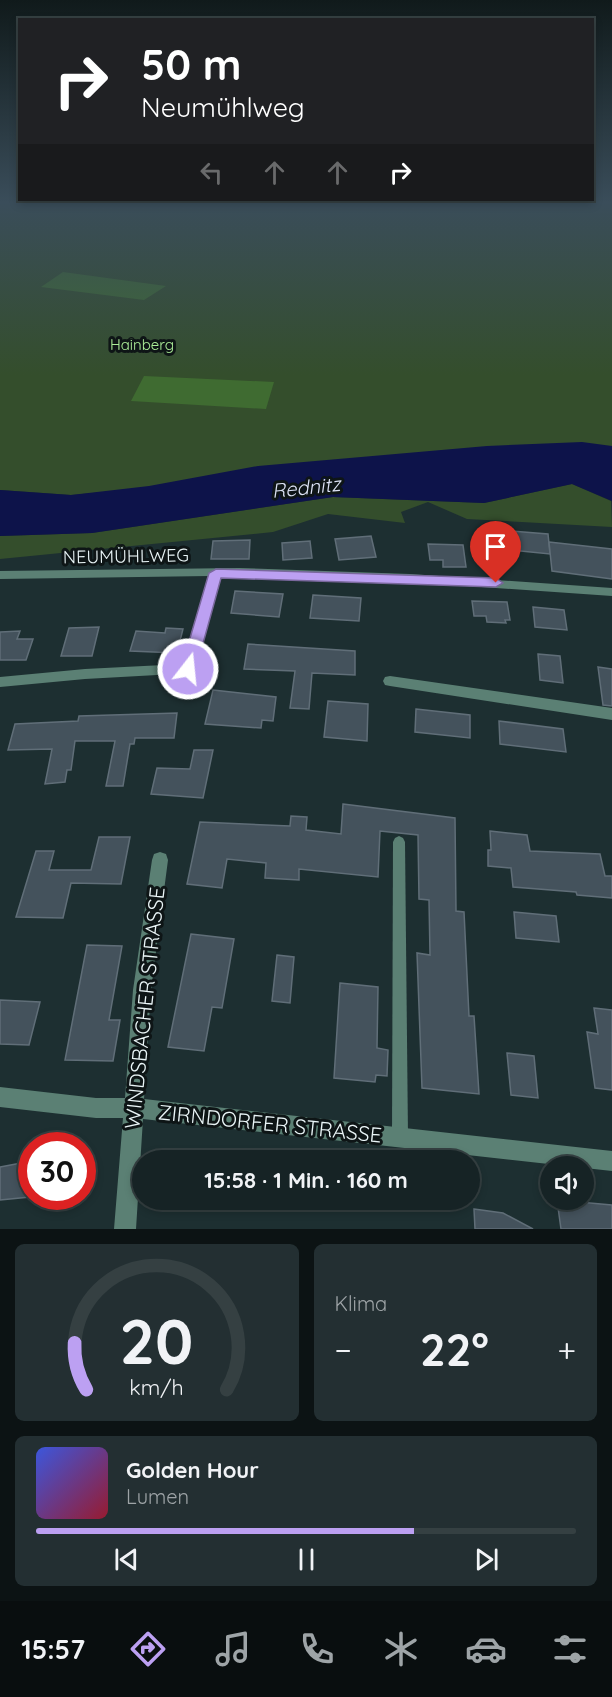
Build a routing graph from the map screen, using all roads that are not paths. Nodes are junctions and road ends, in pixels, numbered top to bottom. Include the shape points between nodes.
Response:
1 (216, 573) junction
2 (0, 576) edge
3 (612, 592) edge
4 (390, 681) dead end
5 (0, 682) edge
6 (612, 714) edge
7 (399, 842) dead end
8 (160, 860) dead end
9 (0, 1097) edge
10 (132, 1108) junction
11 (400, 1137) junction
12 (612, 1161) edge
13 (125, 1229) edge

1 - 2 street, NEUMÜHLWEG
1 - 3 street, NEUMÜHLWEG via 410,578
1 - 5 street via 188,669
4 - 6 street
7 - 11 lane
8 - 10 street, WINDSBACHER STRASSE via 142,990
9 - 10 street, ZIRNDORFER STRASSE
10 - 11 street, ZIRNDORFER STRASSE
10 - 13 street, WINDSBACHER STRASSE
11 - 12 street, ZIRNDORFER STRASSE

